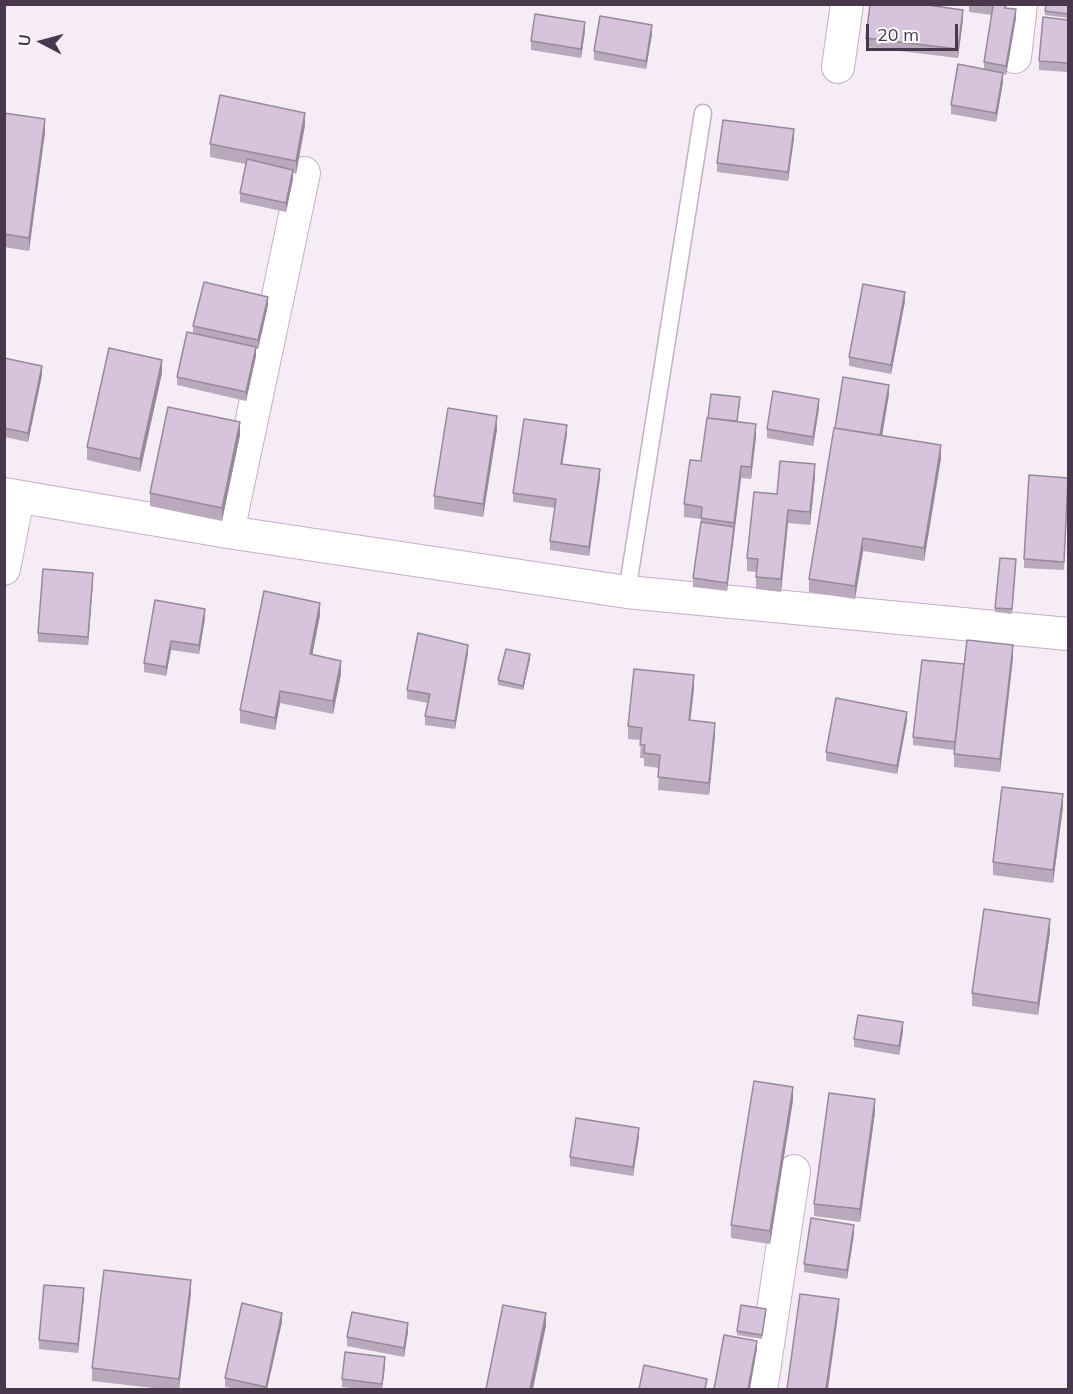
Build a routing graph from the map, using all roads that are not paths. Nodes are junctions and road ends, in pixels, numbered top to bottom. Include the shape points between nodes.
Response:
1 (847, 4) edge
2 (1022, 4) edge
3 (1015, 57) dead end
4 (838, 67) dead end
5 (703, 113) dead end
6 (304, 173) dead end
7 (11, 495) edge
8 (228, 532) junction
9 (4, 569) edge
10 (627, 592) junction
11 (1068, 634) edge
12 (794, 1171) dead end
13 (761, 1389) edge

1 - 4 street
2 - 3 street
5 - 10 lane
6 - 8 street
7 - 8 street
7 - 9 street
8 - 10 street
10 - 11 street
12 - 13 street

